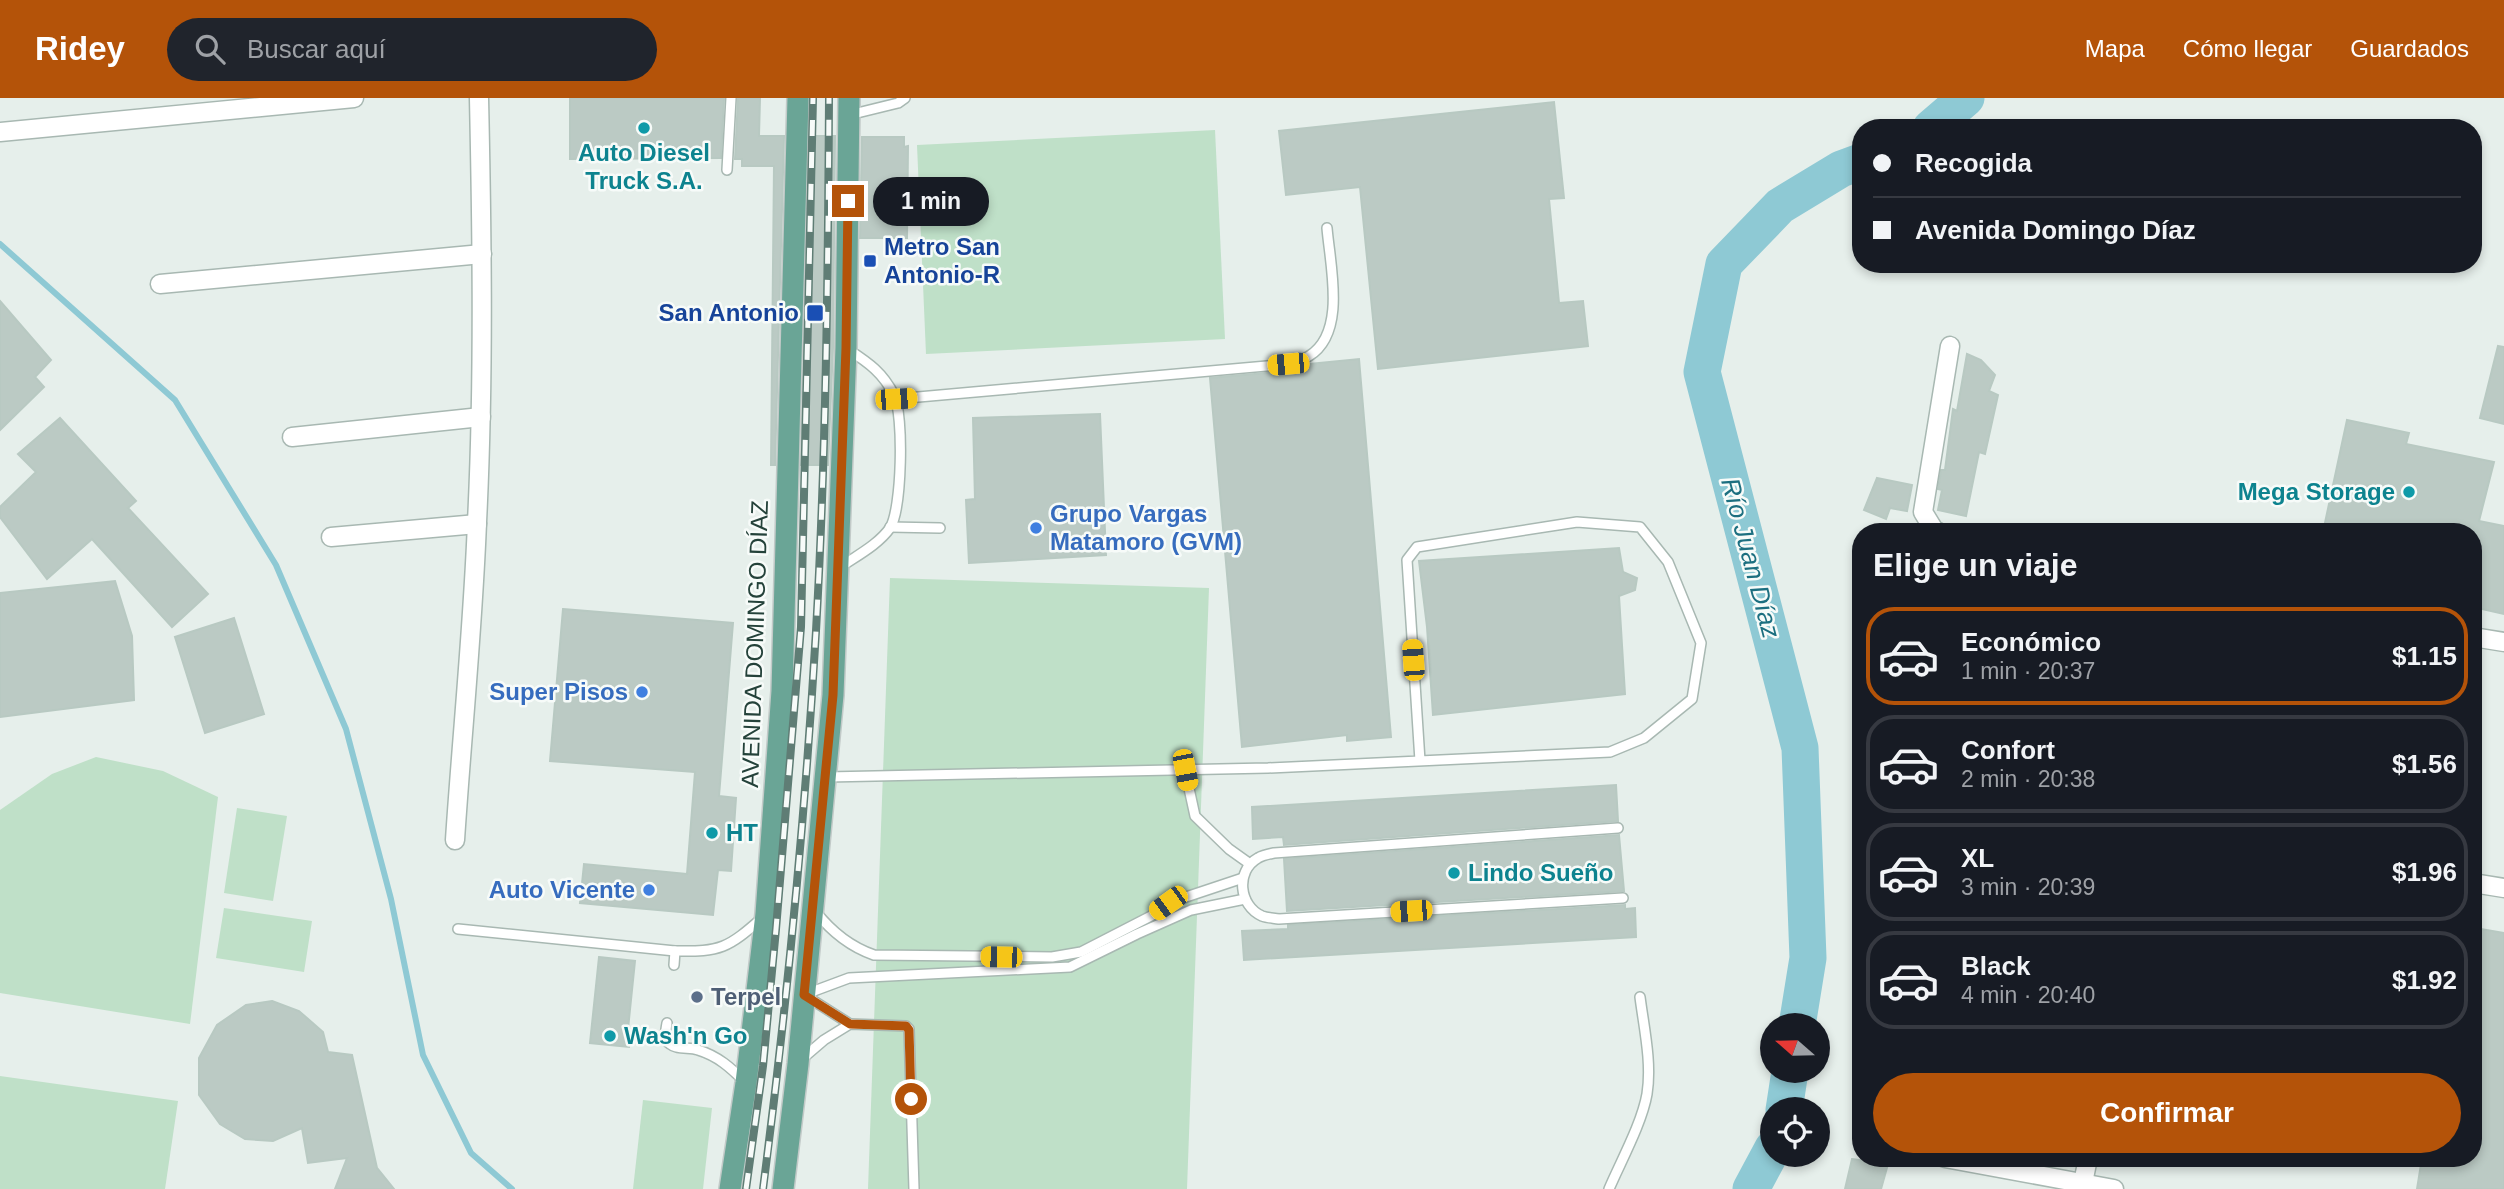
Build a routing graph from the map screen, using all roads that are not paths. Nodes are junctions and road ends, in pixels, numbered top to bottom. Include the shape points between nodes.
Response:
1 (355, 98) edge
2 (479, 98) edge
3 (731, 98) edge
4 (798, 98) edge
5 (905, 98) edge
6 (849, 107) edge
7 (0, 132) edge
8 (727, 170) dead end
9 (1328, 228) dead end
10 (482, 254) junction
11 (160, 284) dead end
12 (1950, 346) dead end
13 (846, 348) junction
14 (896, 399) junction
15 (481, 417) junction
16 (292, 437) dead end
17 (1930, 523) edge
18 (477, 524) junction
19 (890, 527) junction
20 (940, 528) dead end
21 (331, 537) dead end
22 (838, 569) junction
23 (2482, 638) edge
24 (2504, 642) edge
25 (1420, 761) junction
26 (1185, 770) junction
27 (825, 777) junction
28 (1618, 828) dead end
29 (455, 840) dead end
30 (1250, 864) junction
31 (1243, 878) junction
32 (2482, 884) edge
33 (2504, 888) edge
34 (1623, 898) dead end
35 (1245, 899) junction
36 (813, 909) junction
37 (766, 914) junction
38 (458, 929) dead end
39 (675, 951) junction
40 (674, 965) dead end
41 (804, 995) junction
42 (1640, 997) dead end
43 (667, 1023) dead end
44 (850, 1024) junction
45 (798, 1064) junction
46 (746, 1083) junction
47 (1993, 1167) edge
48 (2086, 1167) edge
49 (2083, 1184) junction
50 (730, 1189) edge
51 (783, 1189) edge
52 (914, 1189) edge
53 (1609, 1189) edge
54 (2114, 1189) edge

1 - 7 street
2 - 10 street
3 - 8 lane
4 - 37 main road, AVENIDA DOMINGO DÍAZ via 782,691
5 - 6 lane via 898,103
6 - 13 main road
9 - 14 lane via 1334,312 1323,343 1309,356 1288,364
10 - 11 street
10 - 15 street
12 - 17 street via 1923,512
13 - 14 lane via 877,369
13 - 22 main road
14 - 19 lane via 900,416 899,502
15 - 16 street
15 - 18 street
18 - 21 street
18 - 29 street
19 - 20 lane
19 - 22 lane
22 - 27 main road
23 - 24 street
25 - 25 lane via 1610,752 1644,738 1692,698 1701,643 1668,562 1640,527 1577,522 1417,547 1407,560
25 - 26 lane
26 - 27 lane
26 - 30 lane via 1195,816
27 - 36 main road
28 - 30 lane via 1274,853
30 - 31 lane
31 - 35 lane
31 - 36 lane via 1168,903 1081,952 1052,957 874,955 859,950
32 - 33 street
34 - 35 lane via 1279,919 1264,917
35 - 41 lane via 1191,910 1070,967 849,978
36 - 41 main road
37 - 39 lane via 723,948
37 - 46 main road, AVENIDA DOMINGO DÍAZ
38 - 39 lane
39 - 40 lane
41 - 44 lane
41 - 45 main road
42 - 53 lane via 1647,1093
43 - 46 lane via 668,1043 715,1057
44 - 45 lane
44 - 52 lane via 900,1024 909,1030
45 - 51 main road
46 - 50 main road, AVENIDA DOMINGO DÍAZ
47 - 49 street
48 - 49 street
49 - 54 street

